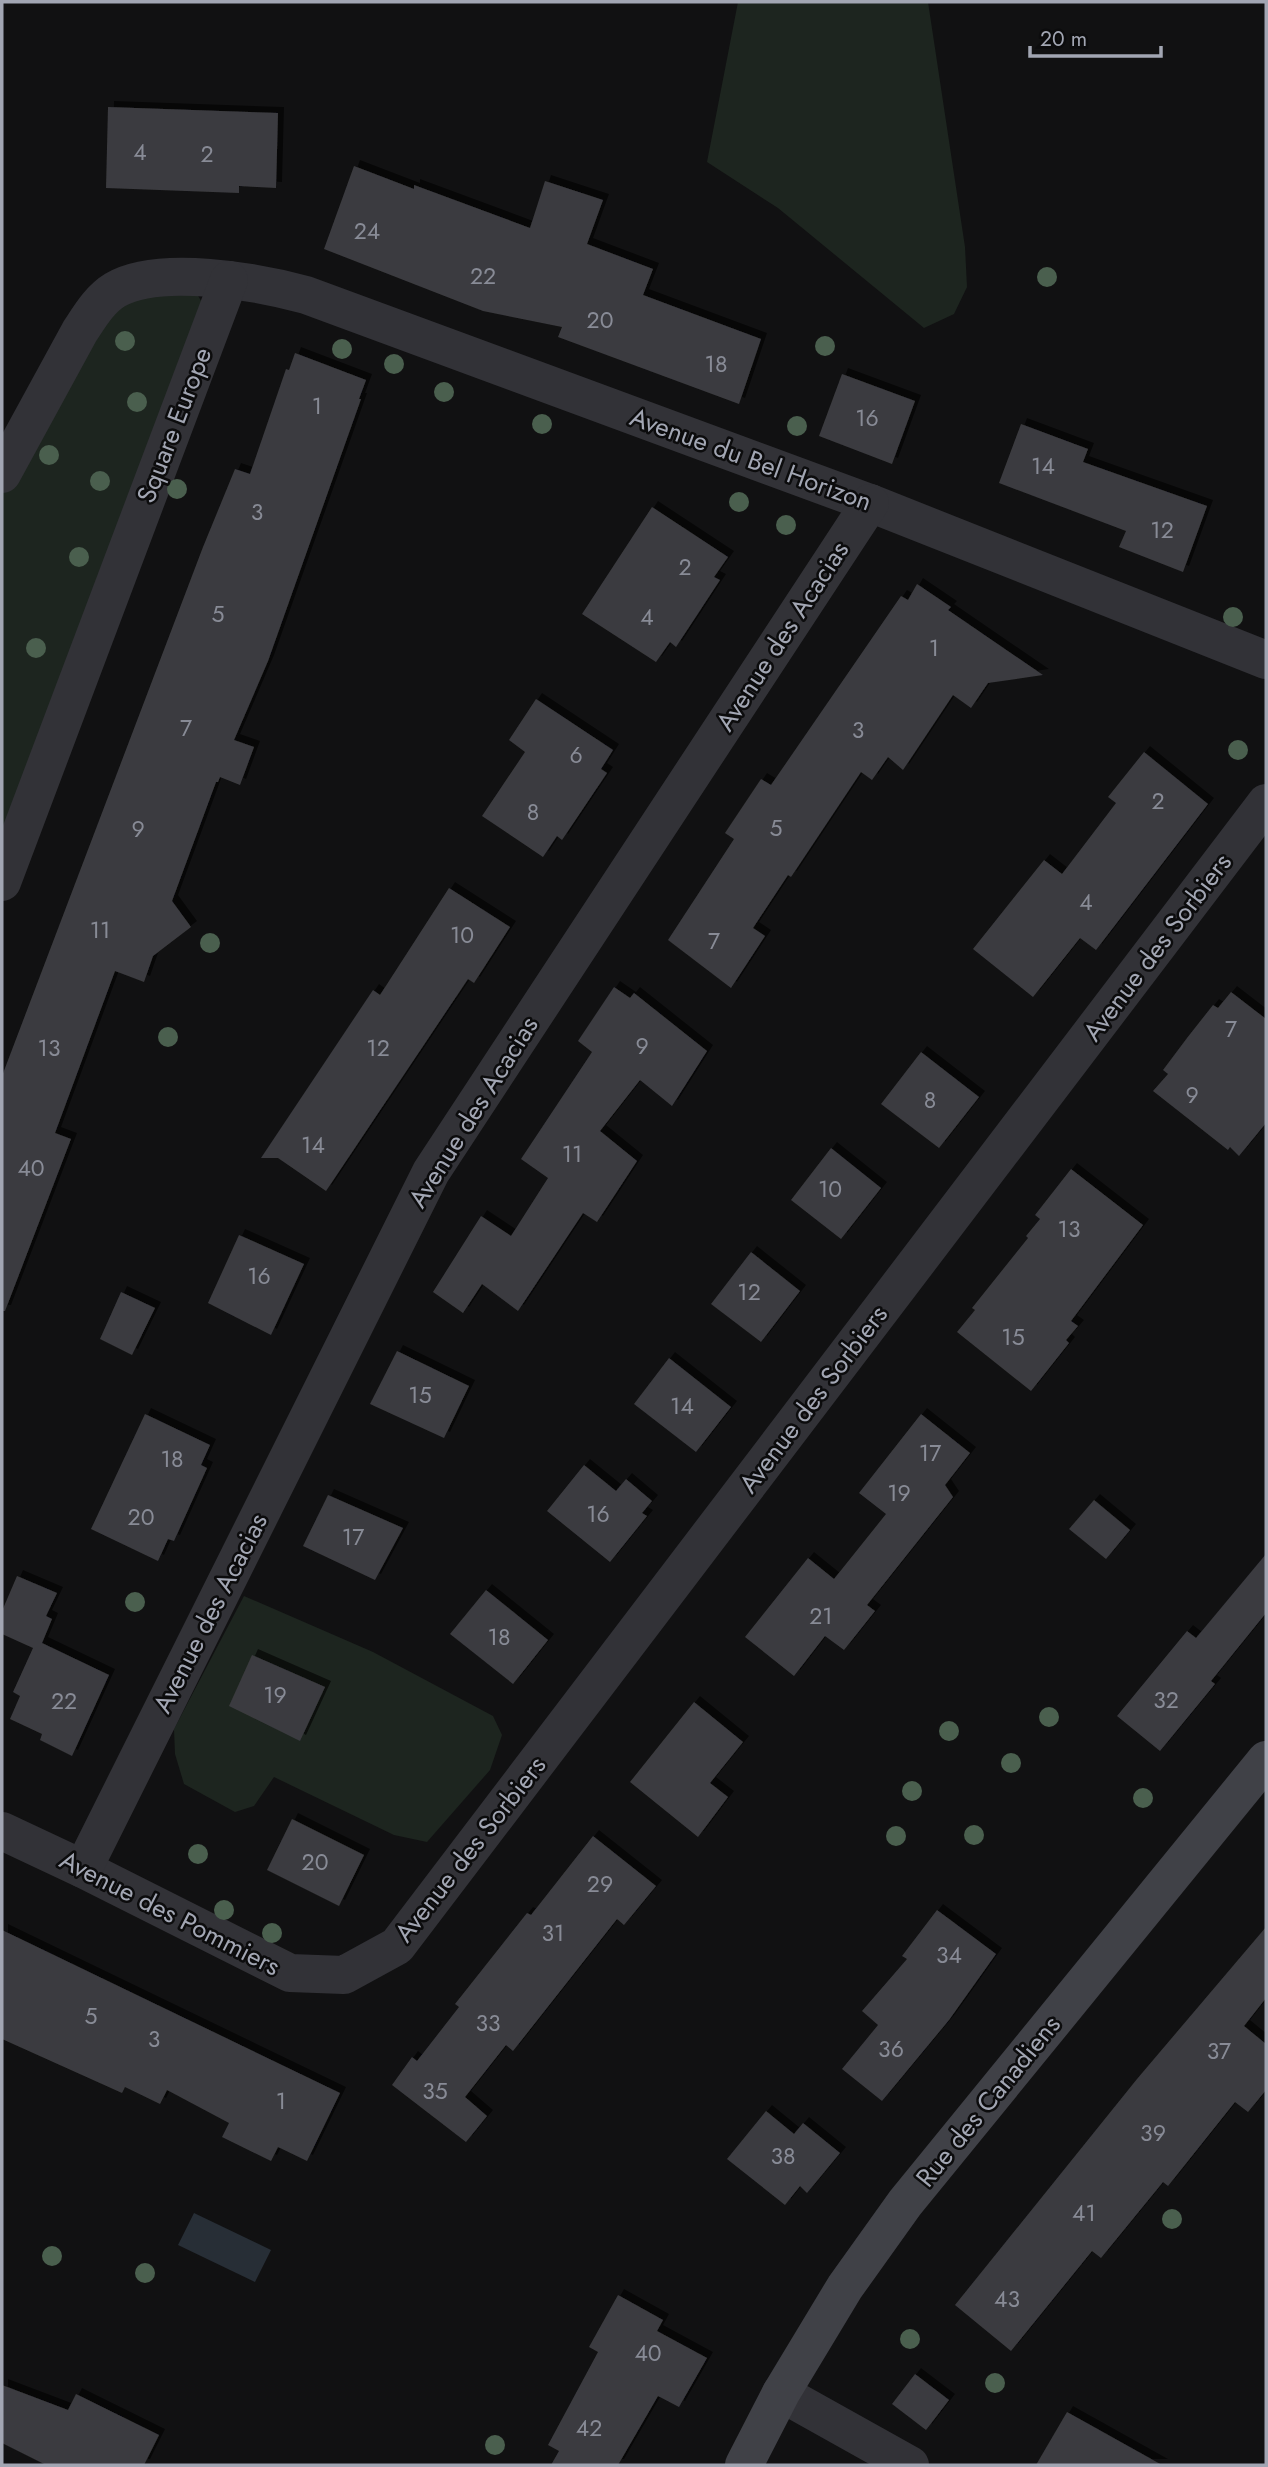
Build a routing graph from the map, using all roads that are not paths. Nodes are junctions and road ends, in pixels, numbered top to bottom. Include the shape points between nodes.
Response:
1 (229, 280) junction
2 (2, 474) edge
3 (870, 503) junction
4 (1266, 660) edge
5 (1266, 803) edge
6 (2, 882) edge
7 (1266, 1760) edge
8 (2, 1831) edge
9 (83, 1869) junction
10 (344, 1975) joint
11 (781, 2393) junction
12 (744, 2465) edge
13 (910, 2465) edge

1 - 2 street via 157,279 114,290 80,331
1 - 3 street, Avenue du Bel Horizon via 306,295
1 - 6 street, Square Europe
3 - 4 street, Avenue du Bel Horizon
3 - 9 street, Avenue des Acacias via 431,1172
5 - 10 street, Avenue des Sorbiers via 397,1946
7 - 11 street, Rue des Canadiens via 905,2203 845,2287
8 - 9 street, Avenue des Pommiers
9 - 10 street, Avenue des Pommiers via 290,1973
11 - 12 street, Rue des Canadiens
11 - 13 street

